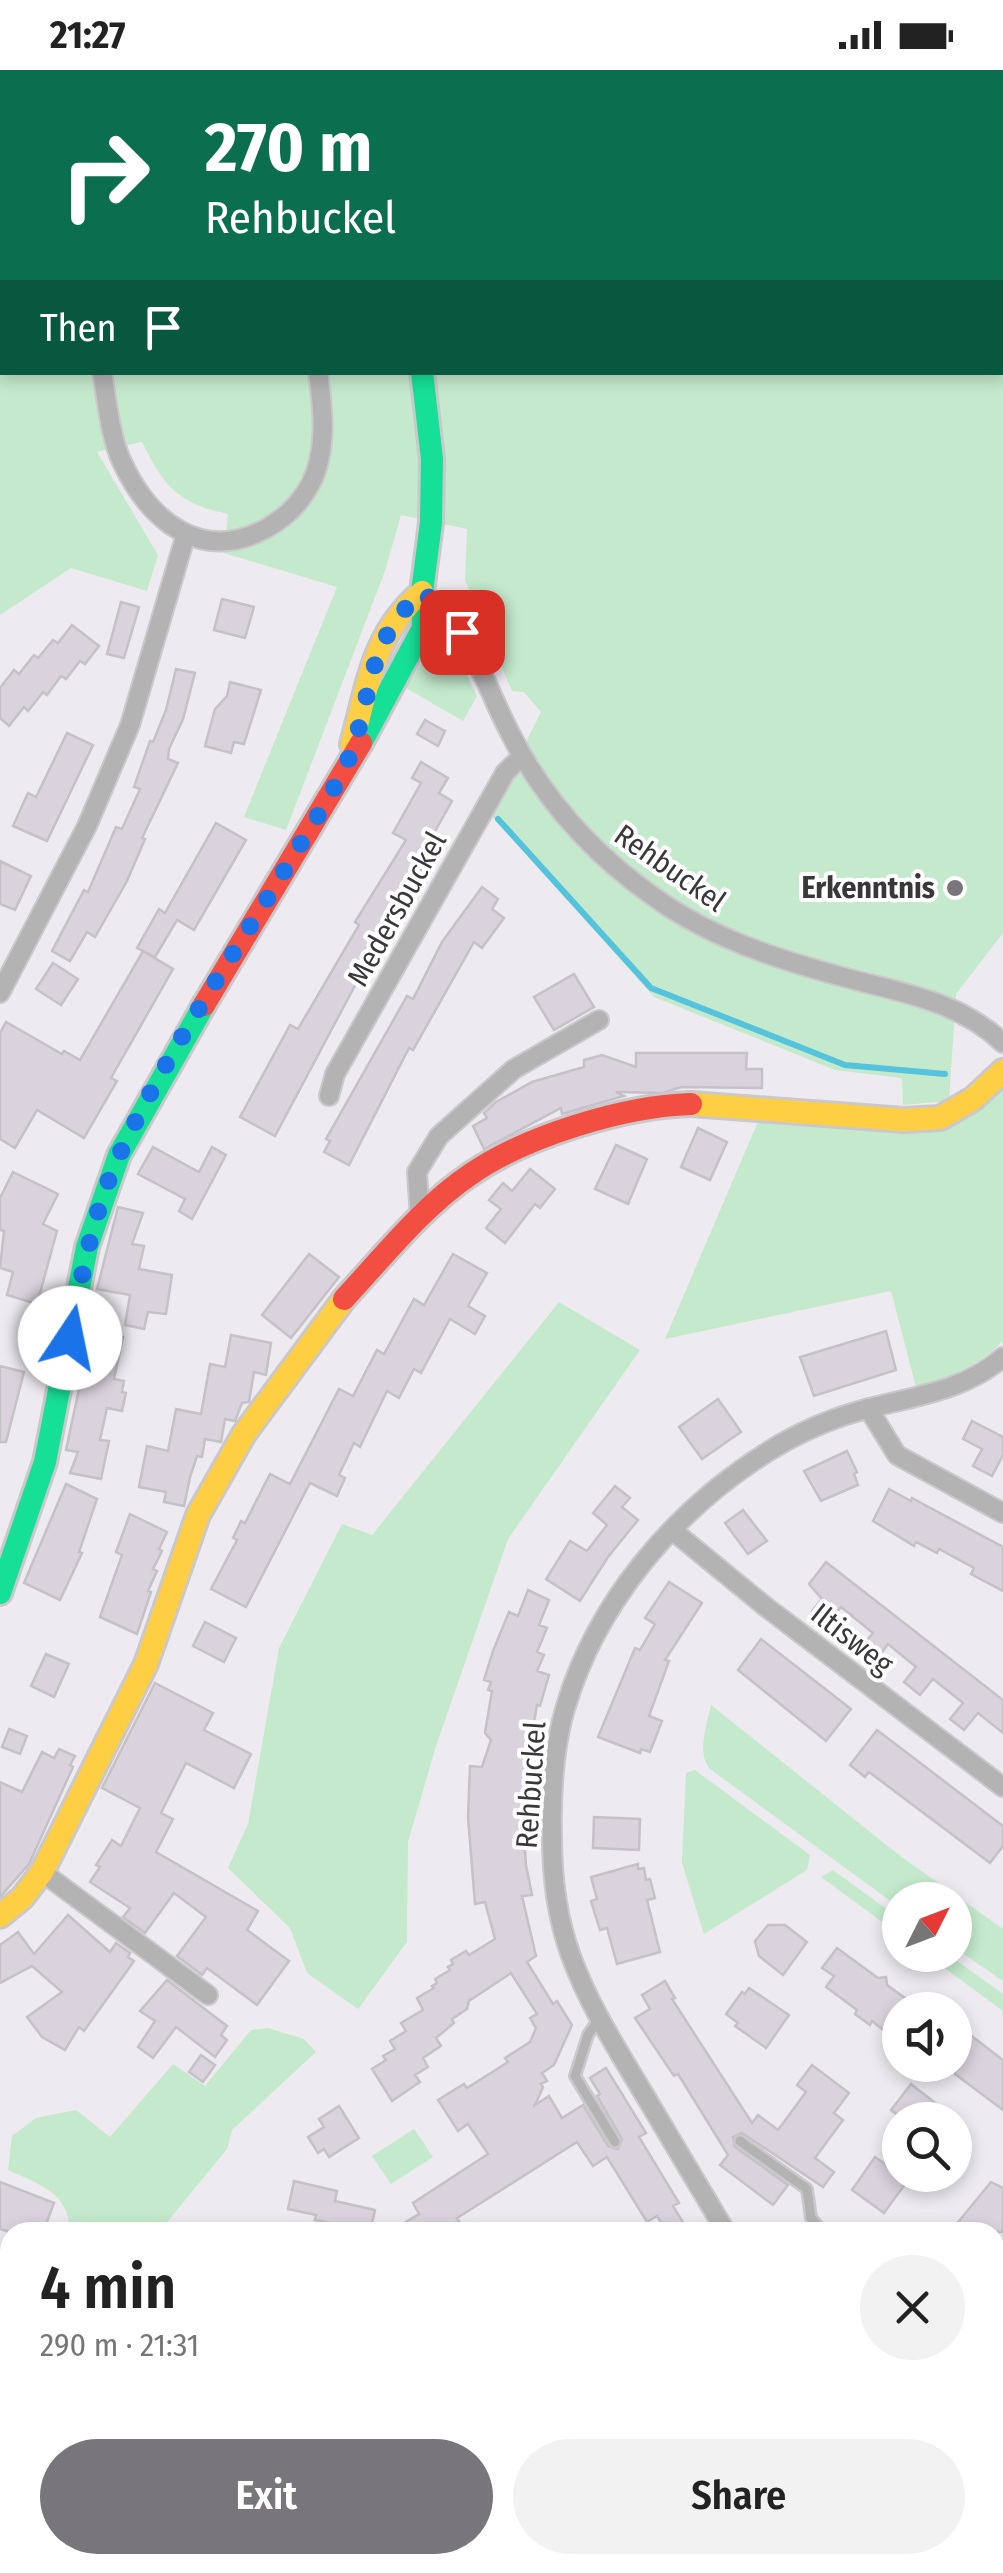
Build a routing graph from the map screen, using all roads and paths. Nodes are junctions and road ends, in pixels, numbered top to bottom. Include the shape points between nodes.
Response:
1 (103, 375) edge
2 (318, 375) edge
3 (422, 375) edge
4 (186, 534) junction
5 (422, 592) junction
6 (522, 756) junction
7 (0, 993) edge
8 (599, 1020) dead end
9 (1003, 1043) edge
10 (1003, 1071) edge
11 (329, 1096) dead end
12 (420, 1218) junction
13 (1003, 1357) edge
14 (868, 1408) junction
15 (1003, 1513) edge
16 (672, 1530) junction
17 (0, 1593) edge
18 (1003, 1787) edge
19 (42, 1872) junction
20 (0, 1916) edge
21 (208, 1995) dead end
22 (599, 2019) junction
23 (740, 2141) dead end
24 (615, 2142) dead end
25 (720, 2222) edge
26 (814, 2222) edge

1 - 4 street via 120,458 148,504
2 - 4 street via 322,440 310,485 296,506 250,537 221,543
3 - 5 street via 432,459
4 - 7 street via 130,725 87,826
5 - 6 street, Rehbuckel via 462,632
5 - 17 street via 391,625 345,766 119,1155 87,1246 45,1462
6 - 9 street, Rehbuckel via 582,838 694,922 767,954 949,1006
6 - 11 street, Medersbuckel via 505,773
8 - 12 street via 514,1070 439,1136 417,1172
10 - 12 street via 940,1118 686,1104 621,1115 539,1138 470,1174
12 - 19 street via 342,1302 244,1434 198,1515 146,1664
13 - 14 street, Rehbuckel via 940,1391
14 - 15 street via 897,1454
14 - 16 street, Rehbuckel via 769,1451 723,1482
16 - 18 street, Iltisweg
16 - 22 street, Rehbuckel via 641,1564 593,1642 565,1710 556,1755 551,1812 558,1908
19 - 20 street
19 - 21 street
22 - 24 lane via 575,2076
22 - 25 street, Rehbuckel
23 - 26 lane via 807,2189

